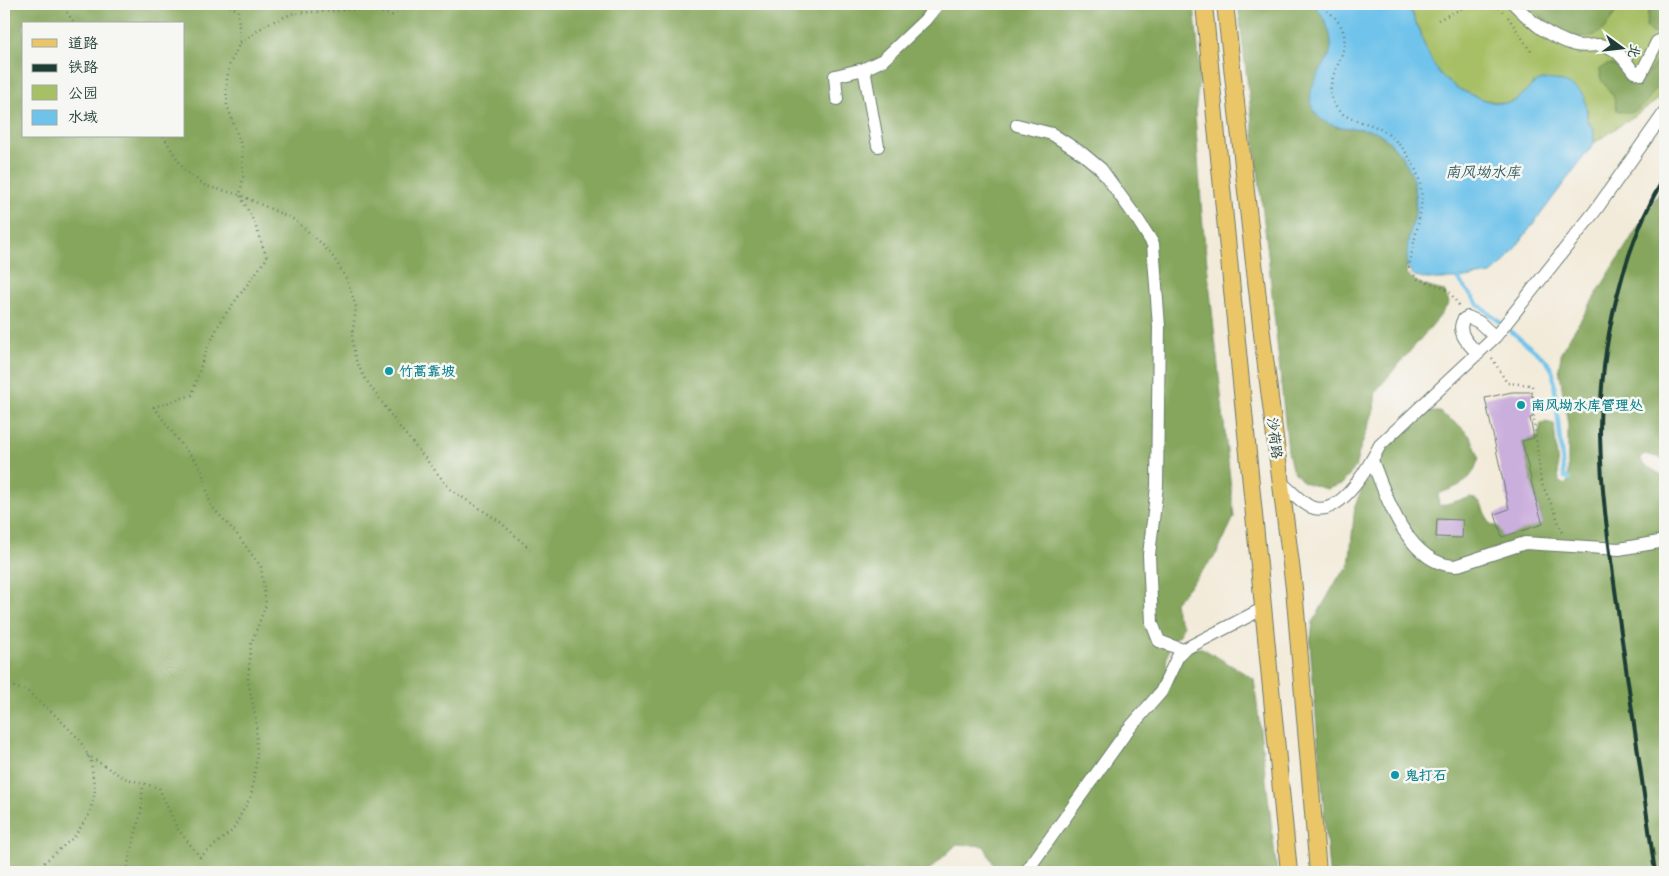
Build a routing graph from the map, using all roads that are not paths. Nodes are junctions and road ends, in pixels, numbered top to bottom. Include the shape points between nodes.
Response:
1 (938, 4) edge
2 (1204, 4) edge
3 (1225, 4) edge
4 (1514, 4) edge
5 (1665, 43) edge
6 (864, 69) junction
7 (837, 98) dead end
8 (1665, 112) edge
9 (1017, 125) dead end
10 (878, 146) dead end
11 (1489, 342) junction
12 (1372, 460) junction
13 (1281, 483) junction
14 (1665, 541) edge
15 (1264, 608) junction
16 (1183, 650) junction
17 (1026, 872) edge
18 (1289, 872) edge
19 (1318, 872) edge

1 - 6 lane via 883,60
2 - 15 main road, 沙荷路
3 - 13 main road, 沙荷路
4 - 5 lane via 1538,28 1548,33 1576,45 1607,45 1613,48 1637,74 1641,74 1657,42
6 - 7 lane via 835,76
6 - 10 lane
8 - 11 lane via 1595,211
9 - 16 lane via 1052,134 1101,169 1153,244 1159,327 1157,486 1149,555 1152,623 1159,641
11 - 11 lane via 1475,320 1466,317 1461,322 1465,340
11 - 12 lane via 1380,445
12 - 13 lane via 1348,493 1328,508 1308,505
12 - 14 lane via 1406,534 1420,550 1446,566 1455,566 1525,543 1618,549
13 - 19 main road, 沙荷路 via 1294,588
15 - 16 lane
15 - 18 main road, 沙荷路
16 - 17 lane via 1160,692 1127,731

